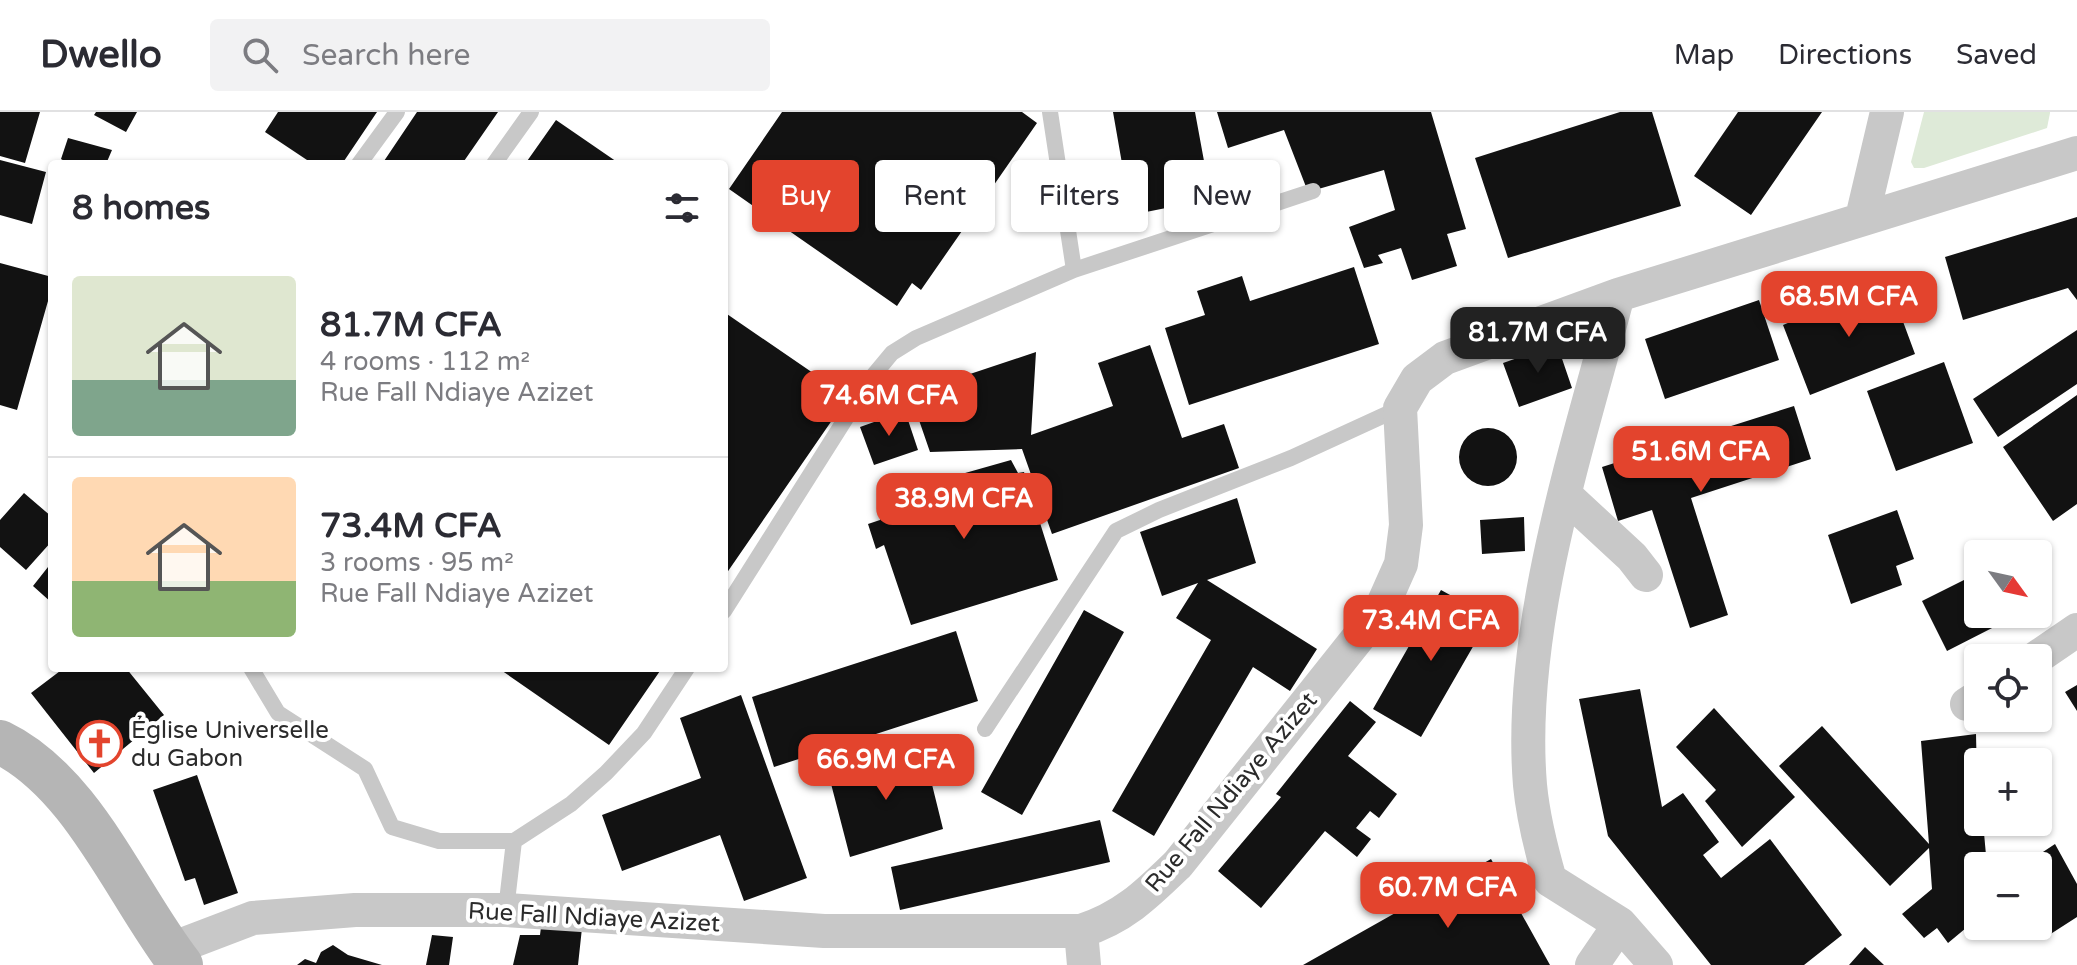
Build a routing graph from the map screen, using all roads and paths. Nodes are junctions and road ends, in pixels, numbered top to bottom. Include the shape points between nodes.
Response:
1 (397, 112) edge
2 (531, 112) edge
3 (1050, 112) edge
4 (1887, 112) edge
5 (2077, 153) edge
6 (362, 160) edge
7 (497, 160) edge
8 (1313, 191) dead end
9 (1862, 218) junction
10 (1074, 270) junction
11 (1618, 295) junction
12 (1400, 408) junction
13 (1565, 495) junction
14 (1646, 575) dead end
15 (728, 605) edge
16 (2077, 630) edge
17 (2052, 647) edge
18 (253, 672) edge
19 (684, 672) edge
20 (985, 729) dead end
21 (0, 742) edge
22 (514, 841) junction
23 (506, 910) junction
24 (1620, 924) junction
25 (1081, 931) junction
26 (175, 957) edge
27 (1084, 965) edge
28 (1592, 965) edge
29 (1656, 965) edge

1 - 6 lane
2 - 7 lane
3 - 10 lane
4 - 9 street
5 - 9 street
8 - 10 lane
9 - 11 street
10 - 15 lane via 892,353
11 - 12 street via 1445,358 1417,379
11 - 13 street
12 - 20 lane via 1116,531
12 - 25 street, Rue Fall Ndiaye Azizet via 1406,525 1401,564 1381,609 1178,864 1106,923
13 - 14 street
13 - 24 street via 1539,619 1529,717 1530,785 1550,880
16 - 17 street
18 - 22 lane via 278,713 365,769 392,827 439,841
19 - 22 lane via 644,733 606,773 571,804
21 - 26 main road via 66,792
22 - 23 lane
23 - 25 street, Rue Fall Ndiaye Azizet via 824,931
23 - 26 street, Rue Fall Ndiaye Azizet via 355,910 253,918
24 - 28 street
24 - 29 street
25 - 27 street

